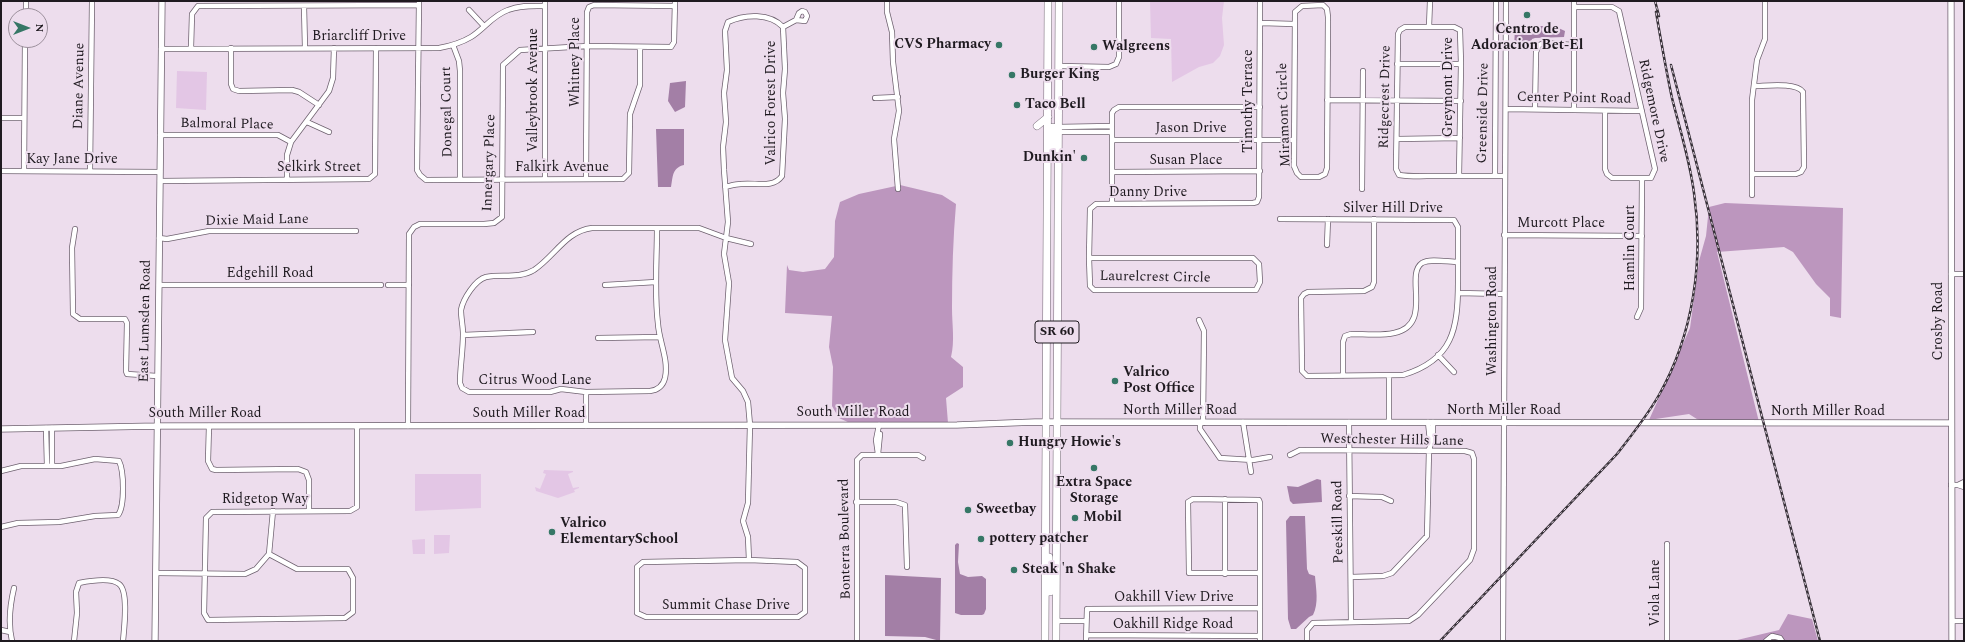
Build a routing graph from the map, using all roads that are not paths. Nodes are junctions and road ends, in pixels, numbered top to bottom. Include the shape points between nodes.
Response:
1 (92, 1) edge
2 (162, 1) edge
3 (887, 1) edge
4 (1048, 1) edge
5 (1059, 1) edge
6 (1119, 1) edge
7 (1260, 1) edge
8 (1430, 1) edge
9 (1496, 1) edge
10 (1506, 1) edge
11 (1574, 1) edge
12 (1765, 1) edge
13 (1951, 1) edge
14 (419, 3) edge
15 (675, 3) edge
16 (545, 4) edge
17 (304, 6) junction
18 (1574, 7) junction
19 (469, 10) dead end
20 (796, 20) dead end
21 (1261, 23) junction
22 (1294, 24) junction
23 (484, 26) junction
24 (783, 27) junction
25 (1429, 27) junction
26 (453, 45) junction
27 (1574, 45) junction
28 (588, 46) junction
29 (640, 47) junction
30 (25, 48) edge
31 (191, 48) junction
32 (231, 48) junction
33 (305, 48) junction
34 (334, 48) junction
35 (376, 48) junction
36 (418, 48) junction
37 (545, 48) junction
38 (161, 49) junction
39 (1397, 64) junction
40 (1461, 64) junction
41 (1059, 66) junction
42 (1363, 71) dead end
43 (1754, 86) junction
44 (898, 97) junction
45 (875, 98) dead end
46 (1327, 100) junction
47 (1362, 101) junction
48 (1397, 101) junction
49 (1461, 101) junction
50 (319, 105) junction
51 (1260, 107) junction
52 (1506, 109) junction
53 (1535, 109) junction
54 (1574, 110) junction
55 (1605, 111) junction
56 (1642, 111) junction
57 (1048, 117) junction
58 (1, 118) edge
59 (24, 118) junction
60 (308, 122) junction
61 (1037, 126) dead end
62 (1112, 126) junction
63 (1053, 129) junction
64 (329, 132) dead end
65 (1112, 132) junction
66 (160, 135) junction
67 (1460, 138) junction
68 (1397, 139) junction
69 (1112, 140) junction
70 (1260, 140) junction
71 (1294, 140) junction
72 (291, 142) junction
73 (24, 171) junction
74 (90, 171) junction
75 (1260, 171) junction
76 (1, 172) edge
77 (160, 172) junction
78 (1112, 172) junction
79 (1752, 174) junction
80 (1460, 176) junction
81 (1494, 176) junction
82 (1505, 176) junction
83 (1642, 178) junction
84 (288, 179) junction
85 (502, 179) junction
86 (545, 179) junction
87 (586, 179) junction
88 (460, 180) junction
89 (160, 181) junction
90 (725, 187) junction
91 (898, 189) dead end
92 (1362, 189) dead end
93 (1752, 195) dead end
94 (1258, 202) joint
95 (1112, 204) junction
96 (1280, 219) dead end
97 (1328, 219) junction
98 (1374, 219) junction
99 (657, 228) junction
100 (75, 229) dead end
101 (356, 231) dead end
102 (1504, 235) junction
103 (1642, 236) junction
104 (159, 238) junction
105 (726, 238) junction
106 (751, 244) dead end
107 (1327, 245) dead end
108 (1089, 258) junction
109 (1458, 262) junction
110 (1951, 274) junction
111 (1964, 274) edge
112 (656, 282) junction
113 (409, 284) junction
114 (159, 285) junction
115 (381, 285) dead end
116 (388, 285) dead end
117 (605, 285) dead end
118 (1458, 293) junction
119 (1503, 294) junction
120 (1046, 296) junction
121 (1057, 296) junction
122 (1637, 316) dead end
123 (1199, 320) dead end
124 (533, 332) dead end
125 (463, 335) junction
126 (660, 337) junction
127 (598, 338) dead end
128 (1438, 355) junction
129 (1454, 372) dead end
130 (157, 376) junction
131 (1343, 376) junction
132 (1389, 376) junction
133 (586, 392) junction
134 (1046, 422) junction
135 (1243, 422) junction
136 (1349, 422) junction
137 (1389, 422) junction
138 (1431, 422) junction
139 (1503, 422) junction
140 (1057, 423) junction
141 (1201, 423) junction
142 (1951, 423) junction
143 (750, 425) junction
144 (877, 425) junction
145 (158, 426) junction
146 (209, 426) junction
147 (357, 426) junction
148 (408, 426) junction
149 (586, 426) junction
150 (49, 428) junction
151 (1, 429) edge
152 (1428, 450) junction
153 (1349, 451) junction
154 (878, 454) junction
155 (1290, 455) dead end
156 (1270, 457) dead end
157 (923, 458) dead end
158 (1250, 460) junction
159 (50, 466) junction
160 (1, 471) edge
161 (1251, 472) dead end
162 (1964, 482) edge
163 (1951, 485) junction
164 (1958, 485) junction
165 (1964, 487) edge
166 (1349, 496) junction
167 (1225, 499) junction
168 (1392, 501) dead end
169 (856, 502) junction
170 (273, 511) junction
171 (309, 511) junction
172 (1, 527) edge
173 (1667, 544) dead end
174 (1046, 547) junction
175 (269, 554) junction
176 (748, 560) junction
177 (907, 567) dead end
178 (157, 573) junction
179 (1260, 573) junction
180 (205, 574) junction
181 (1224, 574) junction
182 (1351, 577) junction
183 (14, 588) dead end
184 (1260, 608) junction
185 (1952, 620) junction
186 (1056, 621) junction
187 (1086, 621) junction
188 (1964, 621) edge
189 (1045, 622) junction
190 (1351, 622) junction
191 (1, 630) edge
192 (10, 632) junction
193 (1087, 635) junction
194 (1260, 639) edge
195 (12, 641) edge
196 (74, 641) edge
197 (123, 641) edge
198 (155, 641) edge
199 (857, 641) edge
200 (1045, 641) edge
201 (1051, 641) edge
202 (1056, 641) edge
203 (1086, 641) edge
204 (1307, 641) edge
205 (1503, 641) edge
206 (1667, 641) edge
207 (1766, 641) edge
208 (1782, 641) edge
209 (1952, 641) edge

1 - 74 street, Diane Avenue
2 - 38 street, East Lumsden Road
3 - 44 street
4 - 57 highway, SR 60
5 - 41 highway, SR 60
6 - 41 street via 1119,57 1116,64 1109,67
7 - 21 street, Timothy Terrace
8 - 25 street
9 - 81 street, Greenside Drive
10 - 52 street, Washington Road
11 - 18 street
12 - 43 street via 1764,40 1757,60
13 - 110 street, Crosby Road
14 - 17 street
14 - 36 street, Falkirk Avenue
15 - 28 street, Whitney Place via 589,7
15 - 29 street, Innergary Place via 674,42 671,47
16 - 23 street, Briarcliff Drive via 508,10
16 - 37 street, Valleybrook Avenue
17 - 31 street via 198,6 192,14
17 - 33 street
18 - 27 street
18 - 56 street, Ridgemore Drive via 1612,7 1619,11
19 - 23 street
20 - 24 street
21 - 22 street
21 - 51 street, Timothy Terrace
22 - 46 street via 1295,12 1302,6 1323,5 1327,9
22 - 71 street, Miramont Circle
23 - 26 street, Briarcliff Drive via 471,37
24 - 90 street, Valrico Forest Drive via 785,119 782,176 772,184
24 - 90 street, Valrico Forest Drive via 771,17 738,17 728,22 725,31
25 - 39 street, Ridgecrest Drive via 1405,27 1400,30
25 - 40 street, Greymont Drive via 1454,27 1460,30
26 - 36 street, Briarcliff Drive
26 - 88 street, Donegal Court via 460,71
27 - 53 street via 1539,45 1536,52
27 - 54 street
28 - 29 street, Innergary Place
28 - 37 street, Innergary Place
28 - 87 street, Whitney Place
29 - 87 street, Falkirk Avenue via 640,85 630,114 629,173 623,179
30 - 59 street
31 - 32 street, Briarcliff Drive
31 - 38 street, Briarcliff Drive
32 - 33 street, Briarcliff Drive
32 - 50 street via 233,89 292,90
33 - 34 street, Briarcliff Drive
34 - 35 street, Briarcliff Drive
34 - 50 street via 333,78 329,91
35 - 36 street, Briarcliff Drive
35 - 84 street, Selkirk Street via 375,174 369,179
36 - 88 street, Falkirk Avenue via 417,170 426,180
37 - 85 street, Innergary Place via 520,50 503,65
37 - 86 street, Valleybrook Avenue
38 - 66 street, East Lumsden Road
39 - 40 street
39 - 48 street, Ridgecrest Drive
40 - 49 street, Greymont Drive
41 - 63 highway, SR 60
42 - 47 street, Ridgecrest Drive
43 - 79 street
43 - 79 street via 1801,88 1804,167 1796,174
44 - 45 street
44 - 91 street via 899,111 894,139
46 - 47 street
46 - 71 street, Miramont Circle via 1325,174 1301,177 1297,173 1294,166
47 - 48 street
47 - 92 street, Ridgecrest Drive
48 - 49 street
48 - 68 street, Ridgecrest Drive
49 - 67 street, Greymont Drive
50 - 60 street
51 - 62 street via 1119,107 1114,110
51 - 70 street, Timothy Terrace
52 - 53 street, Center Point Road
52 - 82 street, Washington Road
53 - 54 street, Center Point Road
54 - 55 street, Center Point Road
55 - 56 street, Center Point Road
55 - 83 street, Ridgemore Drive via 1607,174 1612,178
56 - 83 street, Ridgemore Drive via 1655,169 1651,178
57 - 61 highway
57 - 63 highway, SR 60
58 - 59 street
59 - 73 street
60 - 64 street
60 - 72 street
62 - 63 street
62 - 65 street
63 - 65 street
63 - 120 highway, SR 60
63 - 121 highway, SR 60 via 1054,152 1058,164
65 - 69 street
66 - 72 street, Balmoral Place via 278,136
66 - 77 street, East Lumsden Road
67 - 68 street
67 - 80 street, Greymont Drive
68 - 80 street, Ridgecrest Drive via 1396,169 1399,175
69 - 70 street, Jason Drive
69 - 78 street
70 - 71 street, Jason Drive
70 - 75 street, Timothy Terrace
72 - 84 street via 287,155
73 - 74 street, Kay Jane Drive
73 - 76 street, Kay Jane Drive
74 - 77 street, Kay Jane Drive
75 - 78 street, Susan Place
75 - 94 street, Timothy Terrace
77 - 89 street, East Lumsden Road
78 - 95 street
79 - 93 street
80 - 81 street
81 - 82 street
82 - 102 street, Washington Road
83 - 103 street, Hamlin Court
84 - 89 street, Selkirk Street
85 - 86 street, Falkirk Avenue
85 - 88 street, Falkirk Avenue
85 - 113 street, Innergary Place via 502,217 494,223 420,224 414,227 409,234
86 - 87 street, Falkirk Avenue
89 - 104 street, East Lumsden Road
90 - 105 street, Valrico Forest Drive via 728,222
94 - 95 street, Danny Drive
95 - 108 street, Danny Drive via 1096,204 1090,209
96 - 97 street, Silver Hill Drive
97 - 98 street, Silver Hill Drive
97 - 107 street
98 - 109 street, Silver Hill Drive via 1454,220 1458,227
98 - 131 street, Silver Hill Drive via 1372,287 1364,292 1308,292 1301,298 1302,371 1307,376
99 - 105 street, Citrus Wood Lane via 699,228
99 - 112 street, Citrus Wood Lane
99 - 125 street, Citrus Wood Lane via 582,229 532,271 519,276 487,277 480,280 464,300 461,309
100 - 130 street via 72,248 73,314 80,319 125,319 127,374
101 - 104 street, Dixie Maid Lane via 209,231 167,239
102 - 103 street, Murcott Place
102 - 119 street, Washington Road
103 - 122 street, Hamlin Court via 1641,308
104 - 114 street, East Lumsden Road
105 - 106 street, Citrus Wood Lane
105 - 143 street, Valrico Forest Drive via 724,263 729,283 725,340 732,378 748,402
108 - 108 street, Laurelcrest Circle via 1090,286 1094,290 1256,290 1260,282 1259,264 1253,258
109 - 118 street, Silver Hill Drive
109 - 131 street via 1426,262 1419,266 1416,273 1416,313 1412,322 1404,329 1393,334 1345,336
110 - 111 street
110 - 142 street, Crosby Road
112 - 117 street
112 - 126 street, Citrus Wood Lane
113 - 116 street
113 - 148 street, Innergary Place
114 - 115 street, Edgehill Road
114 - 130 street, East Lumsden Road
118 - 119 street
118 - 128 street, Silver Hill Drive via 1458,313 1454,328 1448,343
119 - 139 street, Washington Road
120 - 121 highway
120 - 134 highway, SR 60
121 - 140 highway, SR 60
123 - 141 street via 1204,331
124 - 125 street
125 - 133 street, Citrus Wood Lane via 460,383 464,390 550,392 561,389
126 - 127 street
126 - 133 street, Citrus Wood Lane via 666,374 658,390
128 - 129 street
128 - 132 street, Silver Hill Drive via 1416,371
130 - 145 street, East Lumsden Road
131 - 132 street, Silver Hill Drive
132 - 137 street
133 - 149 street
134 - 140 street, South Miller Road
134 - 144 street, South Miller Road
134 - 174 highway, SR 60
135 - 136 street, North Miller Road
135 - 141 street, North Miller Road
135 - 158 street
136 - 137 street, North Miller Road
136 - 153 street, Peeskill Road
137 - 138 street, North Miller Road
138 - 139 street, North Miller Road
138 - 152 street via 1432,436
139 - 142 street, North Miller Road
139 - 205 street, Washington Road
140 - 141 street, North Miller Road
140 - 186 highway, SR 60
141 - 158 street via 1200,429 1218,457
142 - 163 street, Crosby Road
143 - 144 street, South Miller Road
143 - 149 street, South Miller Road
143 - 176 street, Valrico Forest Drive via 748,503 743,521 748,537
144 - 154 street
144 - 154 street via 880,444
145 - 146 street, South Miller Road
145 - 150 street, South Miller Road
145 - 178 street, East Lumsden Road
146 - 147 street, South Miller Road
146 - 171 street via 208,461 212,469 298,469 306,472 309,480
147 - 148 street, South Miller Road
147 - 171 street, Ridgetop Way via 357,507 350,511
148 - 149 street, South Miller Road
150 - 151 street, South Miller Road
150 - 159 street
152 - 153 street, Westchester Hills Lane
152 - 182 street via 1427,536 1392,573 1383,576
152 - 190 street, Westchester Hills Lane via 1468,451 1474,457 1473,555 1412,620
153 - 155 street, Westchester Hills Lane via 1300,450
153 - 166 street, Peeskill Road
154 - 157 street, Bonterra Boulevard via 918,455
154 - 169 street, Bonterra Boulevard via 862,455 857,460
156 - 158 street
158 - 161 street
159 - 160 street via 21,466
159 - 172 street via 95,459 119,461 122,470 122,504 118,515 109,514 59,522 18,523
162 - 164 street
163 - 164 street
163 - 185 street, Crosby Road
164 - 165 street
166 - 168 street via 1382,497
166 - 182 street, Peeskill Road
167 - 179 street via 1259,500
167 - 181 street
167 - 181 street via 1193,499 1188,502 1189,573
169 - 177 street via 896,502 905,505
169 - 199 street, Bonterra Boulevard
170 - 171 street, Ridgetop Way
170 - 175 street
170 - 180 street, Ridgetop Way via 212,512 206,518
173 - 206 street, Viola Lane
174 - 186 highway via 1050,565 1050,613
174 - 189 highway, SR 60
175 - 180 street via 256,569 245,574
175 - 180 street, Ridgetop Way via 296,569 348,569 353,578 353,612 345,618 208,620 204,613
176 - 176 street, Summit Chase Drive via 798,562 805,568 805,612 798,617 646,617 637,613 637,567 643,562
178 - 180 street
178 - 198 street, East Lumsden Road
179 - 181 street
179 - 184 street
182 - 190 street, Peeskill Road
183 - 192 street
184 - 187 street, Oakhill View Drive via 1087,609
184 - 194 street
185 - 188 street
185 - 209 street, Crosby Road
186 - 187 street
186 - 202 highway, SR 60
187 - 193 street
189 - 200 highway, SR 60
189 - 201 highway via 1051,627
190 - 204 street, Westchester Hills Lane via 1313,623 1307,630
191 - 192 street
192 - 195 street
193 - 194 street, Oakhill Ridge Road
193 - 203 street
196 - 197 street via 76,592 79,583 112,580 123,588
207 - 208 street via 1772,636

